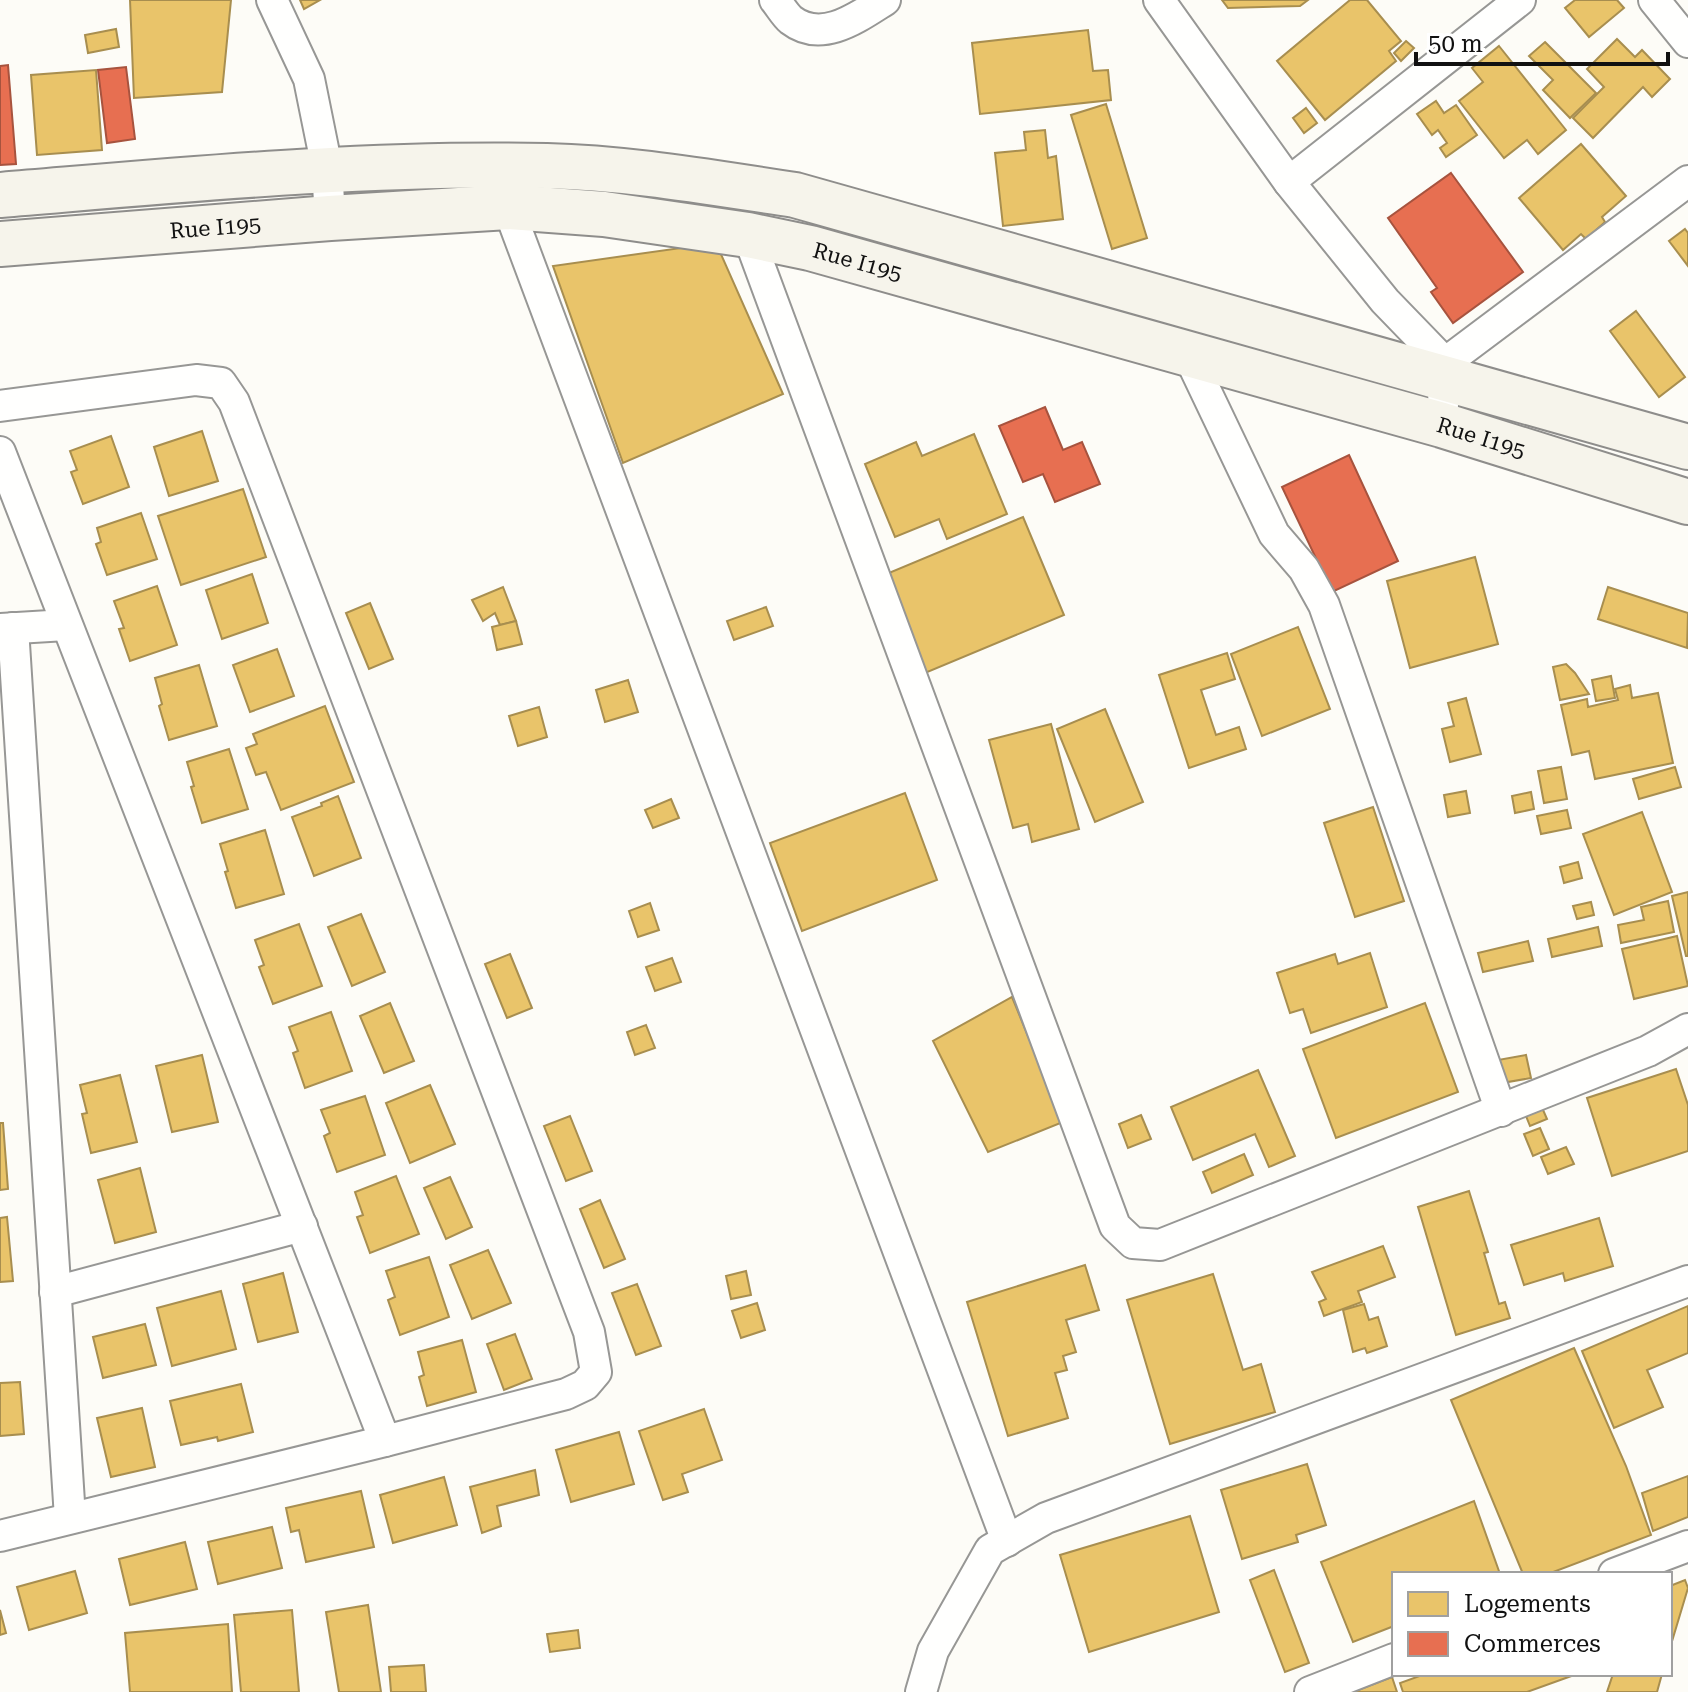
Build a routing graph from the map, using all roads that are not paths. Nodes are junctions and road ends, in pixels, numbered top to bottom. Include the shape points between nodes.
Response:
1 (272, 0) edge
2 (775, 0) edge
3 (885, 0) edge
4 (1159, 0) edge
5 (1520, 0) edge
6 (1654, 0) edge
7 (1688, 42) edge
8 (327, 168) junction
9 (1688, 181) edge
10 (1289, 182) junction
11 (0, 195) edge
12 (508, 207) junction
13 (330, 218) junction
14 (748, 235) junction
15 (0, 244) edge
16 (1188, 354) junction
17 (1445, 371) junction
18 (0, 406) edge
19 (1442, 425) junction
20 (1688, 447) edge
21 (0, 452) edge
22 (1688, 502) edge
23 (66, 625) junction
24 (7, 629) edge
25 (1688, 1029) edge
26 (1501, 1111) junction
27 (302, 1226) junction
28 (1688, 1281) edge
29 (55, 1292) junction
30 (385, 1441) junction
31 (70, 1518) junction
32 (0, 1536) edge
33 (1007, 1541) junction
34 (1688, 1546) edge
35 (1619, 1572) edge
36 (1392, 1660) edge
37 (921, 1692) edge
38 (1310, 1692) edge

1 - 8 street via 309,79
2 - 3 street via 792,20 816,30 848,23
4 - 10 street
5 - 10 street
6 - 7 street
8 - 11 main road, Rue I195
8 - 13 street
8 - 17 main road, Rue I195 via 548,166 644,172 795,195
9 - 17 street
10 - 17 street
12 - 13 main road, Rue I195
12 - 14 main road, Rue I195 via 604,214
12 - 33 street
13 - 15 main road, Rue I195
14 - 16 main road, Rue I195
14 - 26 street via 1115,1226 1133,1243 1160,1245
16 - 19 main road, Rue I195
16 - 26 street via 1274,534 1304,569 1324,605
17 - 19 street
17 - 20 main road, Rue I195
18 - 30 street via 196,380 221,383 234,402 589,1332 596,1372 585,1385
19 - 22 main road, Rue I195
21 - 23 street
23 - 24 street
23 - 27 street
24 - 29 street
25 - 26 street via 1648,1051
27 - 29 street
27 - 30 street
28 - 33 street via 1046,1518
29 - 31 street
30 - 31 street
31 - 32 street
33 - 37 street via 990,1550 960,1601 933,1651
34 - 35 street
36 - 38 street

